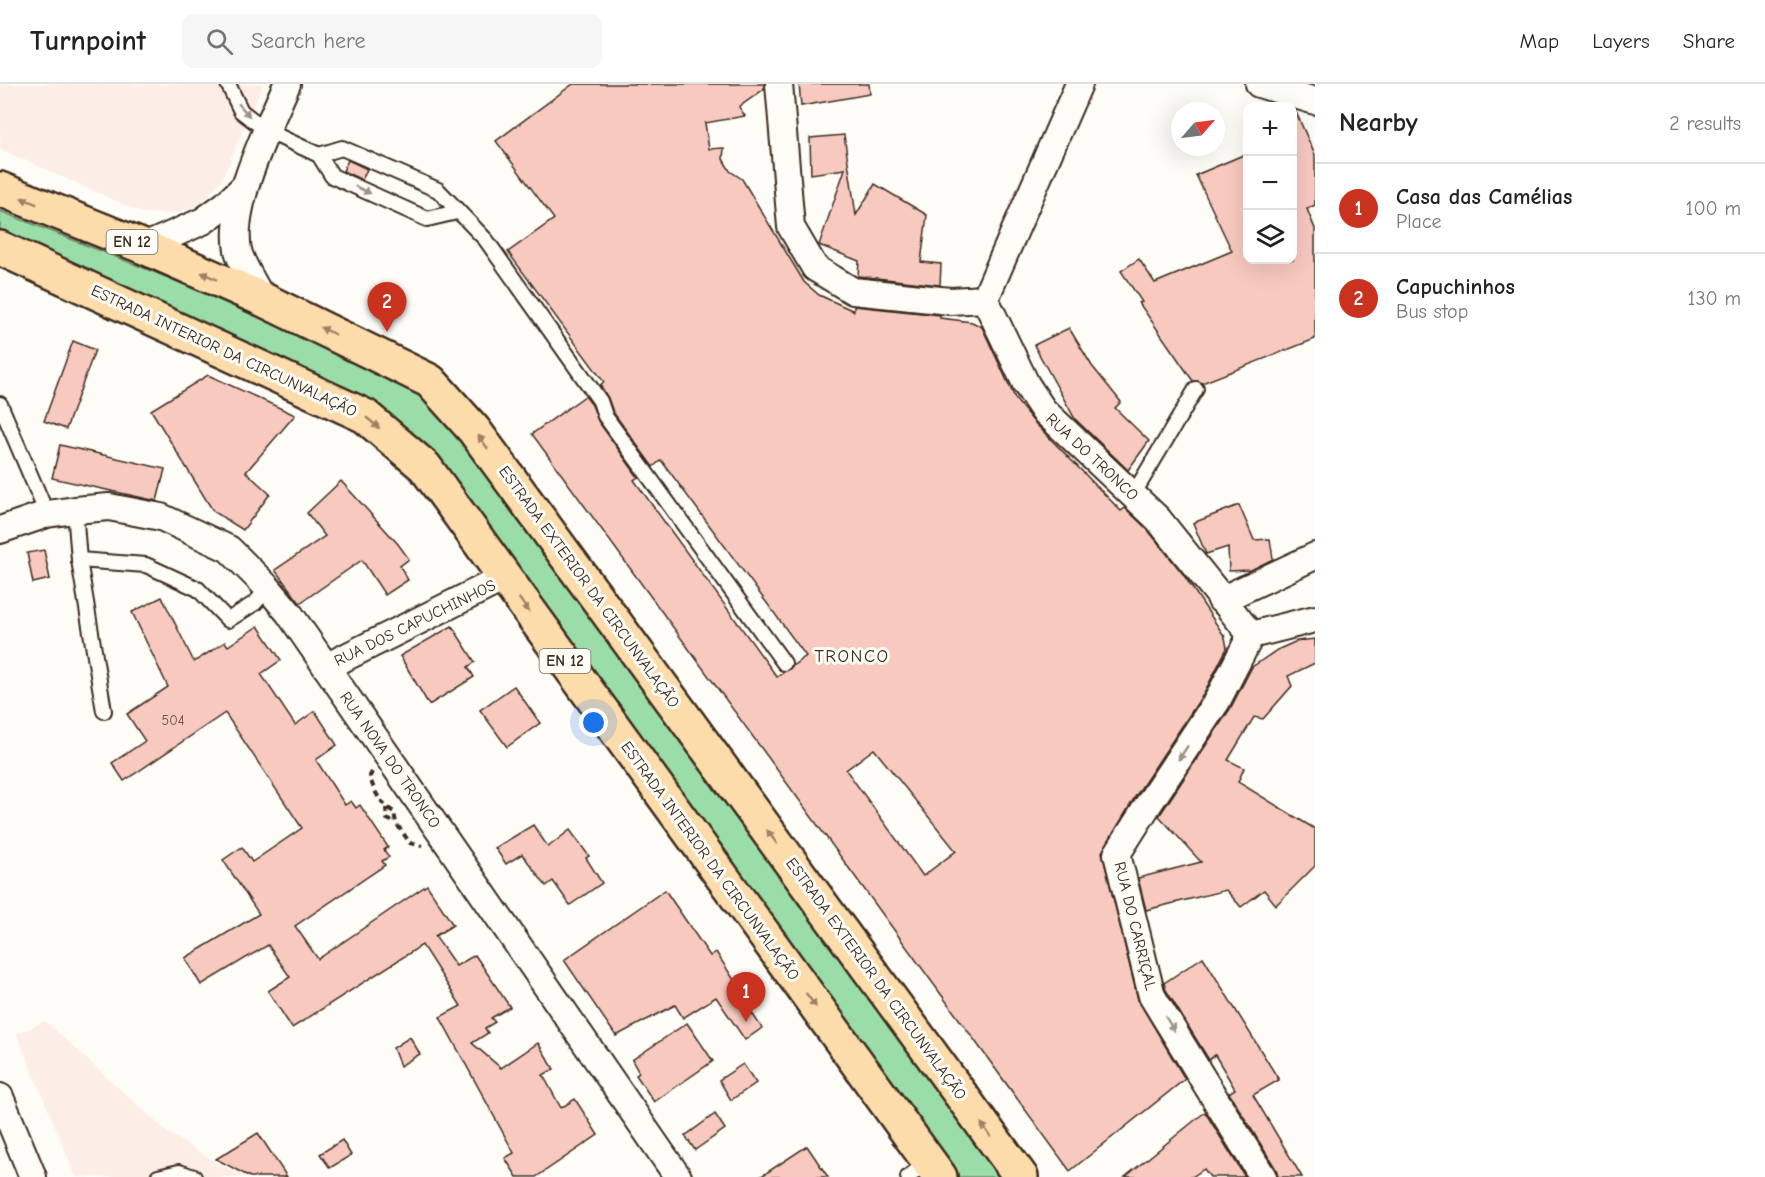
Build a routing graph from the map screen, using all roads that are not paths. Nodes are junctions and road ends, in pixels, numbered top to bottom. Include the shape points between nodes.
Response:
1 (228, 84) edge
2 (287, 84) edge
3 (778, 84) edge
4 (1079, 84) edge
5 (1258, 84) edge
6 (1315, 101) edge
7 (267, 130) junction
8 (319, 155) junction
9 (244, 187) junction
10 (0, 189) edge
11 (457, 212) junction
12 (144, 247) junction
13 (0, 248) edge
14 (262, 299) junction
15 (985, 299) junction
16 (1196, 389) dead end
17 (0, 404) edge
18 (1133, 495) junction
19 (75, 510) junction
20 (47, 514) junction
21 (0, 530) edge
22 (1315, 556) edge
23 (79, 560) junction
24 (504, 578) junction
25 (268, 588) junction
26 (1221, 600) junction
27 (1315, 619) edge
28 (1251, 635) junction
29 (784, 663) dead end
30 (326, 667) junction
31 (104, 711) dead end
32 (0, 1097) edge
33 (926, 1172) edge
34 (33, 1177) edge
35 (158, 1177) edge
36 (194, 1177) edge
37 (678, 1177) edge
38 (1021, 1177) edge
39 (1263, 1177) edge

1 -> 7 lane via 241,111
2 - 7 street
3 - 15 street via 790,226 815,268 853,291 950,301
4 - 15 street
5 - 6 street
7 - 8 lane
7 - 9 street
8 - 11 lane via 342,148 438,190
8 -> 11 lane via 332,176 427,219
9 - 12 street via 203,221
9 - 14 street via 238,250
12 -> 10 main road, ESTRADA EXTERIOR DA CIRCUNVALAÇÃO / EN 12
11 - 29 lane via 486,240 600,401 605,416
14 -> 12 main road, ESTRADA EXTERIOR DA CIRCUNVALAÇÃO / EN 12
13 -> 24 main road, ESTRADA INTERIOR DA CIRCUNVALAÇÃO / EN 12 via 365,416 424,467
38 -> 14 main road, ESTRADA EXTERIOR DA CIRCUNVALAÇÃO / EN 12 via 474,430 430,381
15 - 18 street, RUA DO TRONCO via 1026,384 1043,410
16 - 18 lane
17 - 20 lane
18 - 26 street, RUA DO TRONCO via 1158,519
19 - 20 street, RUA NOVA DO TRONCO
19 - 23 lane
19 - 25 street, RUA NOVA DO TRONCO via 109,507 161,517 229,549
20 - 21 street, RUA NOVA DO TRONCO
22 - 26 street
23 - 25 lane via 146,565 198,589 228,620 255,603
23 - 31 lane
24 - 30 street, RUA DOS CAPUCHINHOS
24 -> 33 main road, ESTRADA INTERIOR DA CIRCUNVALAÇÃO / EN 12
25 - 30 street, RUA NOVA DO TRONCO
26 - 28 street, RUA DO TRONCO
27 - 28 street
28 -> 39 street, RUA DO CARRIÇAL via 1217,701 1117,854 1152,996
30 - 37 street, RUA NOVA DO TRONCO
32 - 34 street
35 - 36 lane via 179,1172

